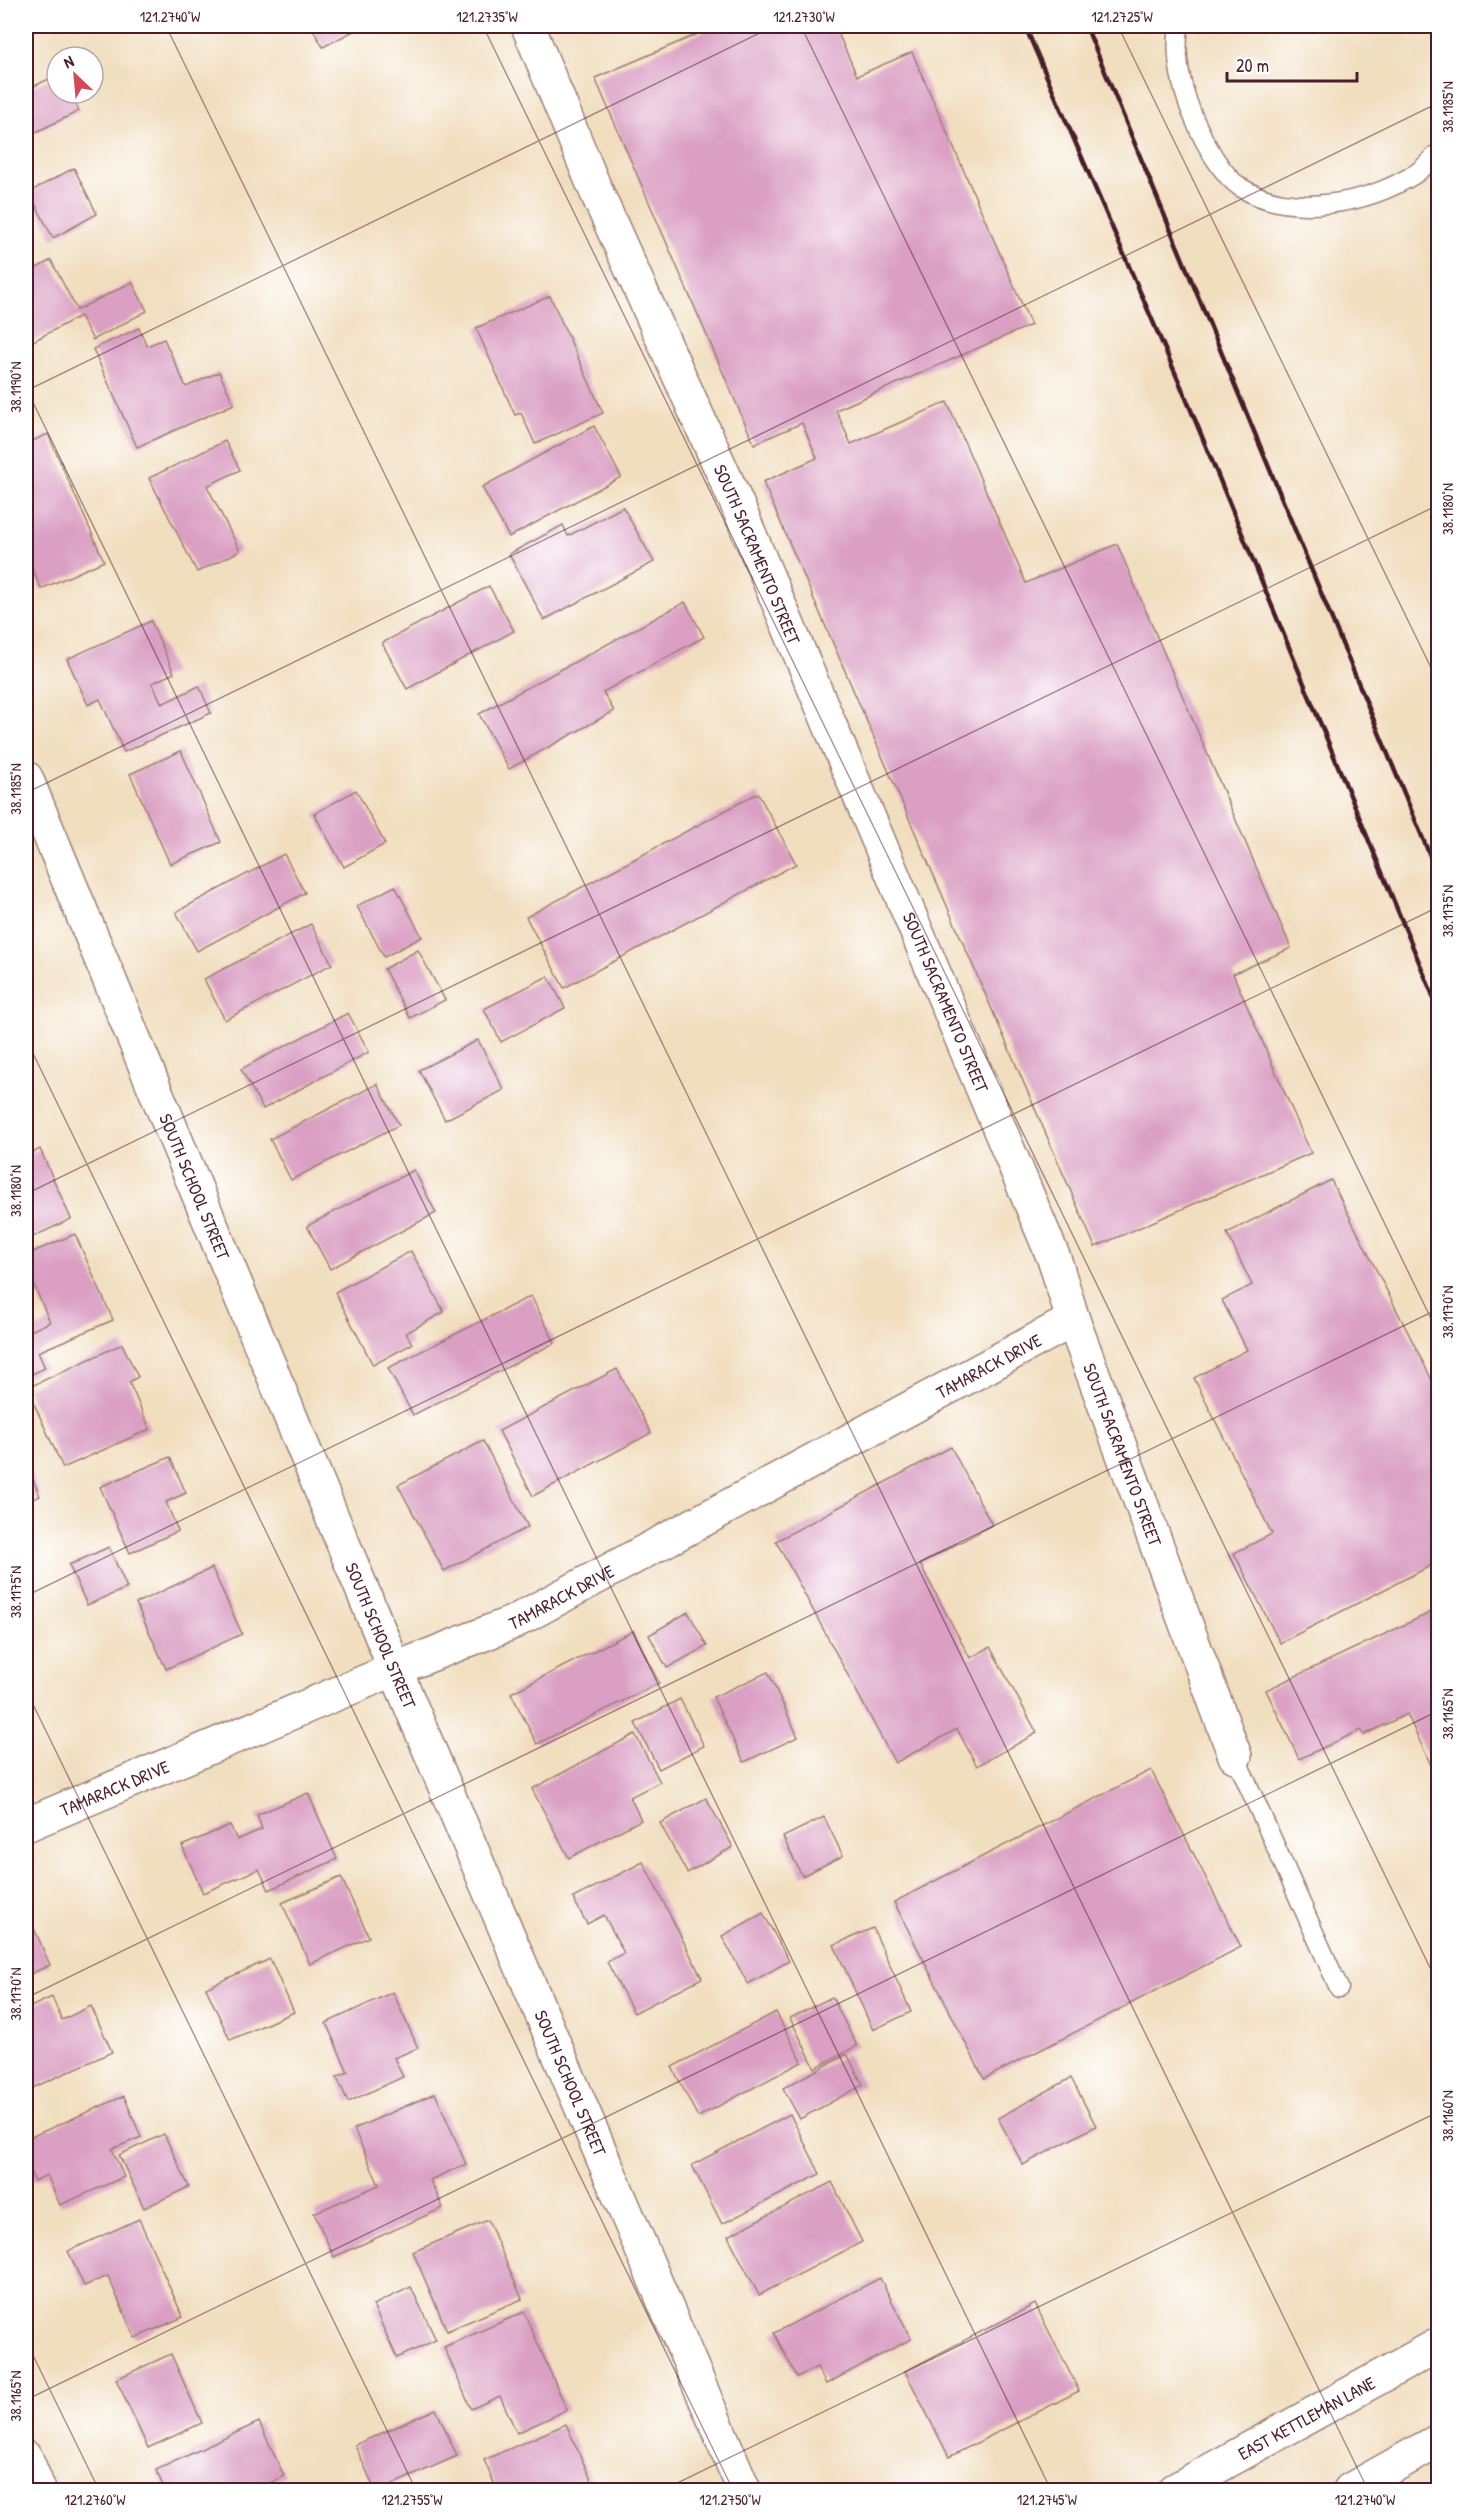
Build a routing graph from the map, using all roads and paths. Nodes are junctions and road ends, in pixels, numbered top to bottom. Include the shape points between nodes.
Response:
1 (528, 26) edge
2 (1179, 26) edge
3 (1438, 153) edge
4 (26, 778) edge
5 (1073, 1320) junction
6 (395, 1669) junction
7 (1235, 1756) joint
8 (26, 1826) edge
9 (1339, 1988) dead end
10 (1438, 2344) edge
11 (1438, 2441) edge
12 (26, 2458) edge
13 (39, 2490) edge
14 (744, 2490) edge
15 (1175, 2490) edge
16 (1350, 2490) edge

1 - 5 street, SOUTH SACRAMENTO STREET via 596,191 737,504 1051,1250
2 - 3 lane via 1176,49 1187,103 1208,149 1238,186 1266,199 1311,206 1366,198 1416,174
4 - 6 street, SOUTH SCHOOL STREET
5 - 6 street, TAMARACK DRIVE via 514,1622
5 - 7 street, SOUTH SACRAMENTO STREET
6 - 8 street, TAMARACK DRIVE
6 - 14 street, SOUTH SCHOOL STREET
7 - 9 lane, SOUTH SACRAMENTO STREET
10 - 15 street, EAST KETTLEMAN LANE
11 - 16 street
12 - 13 street

